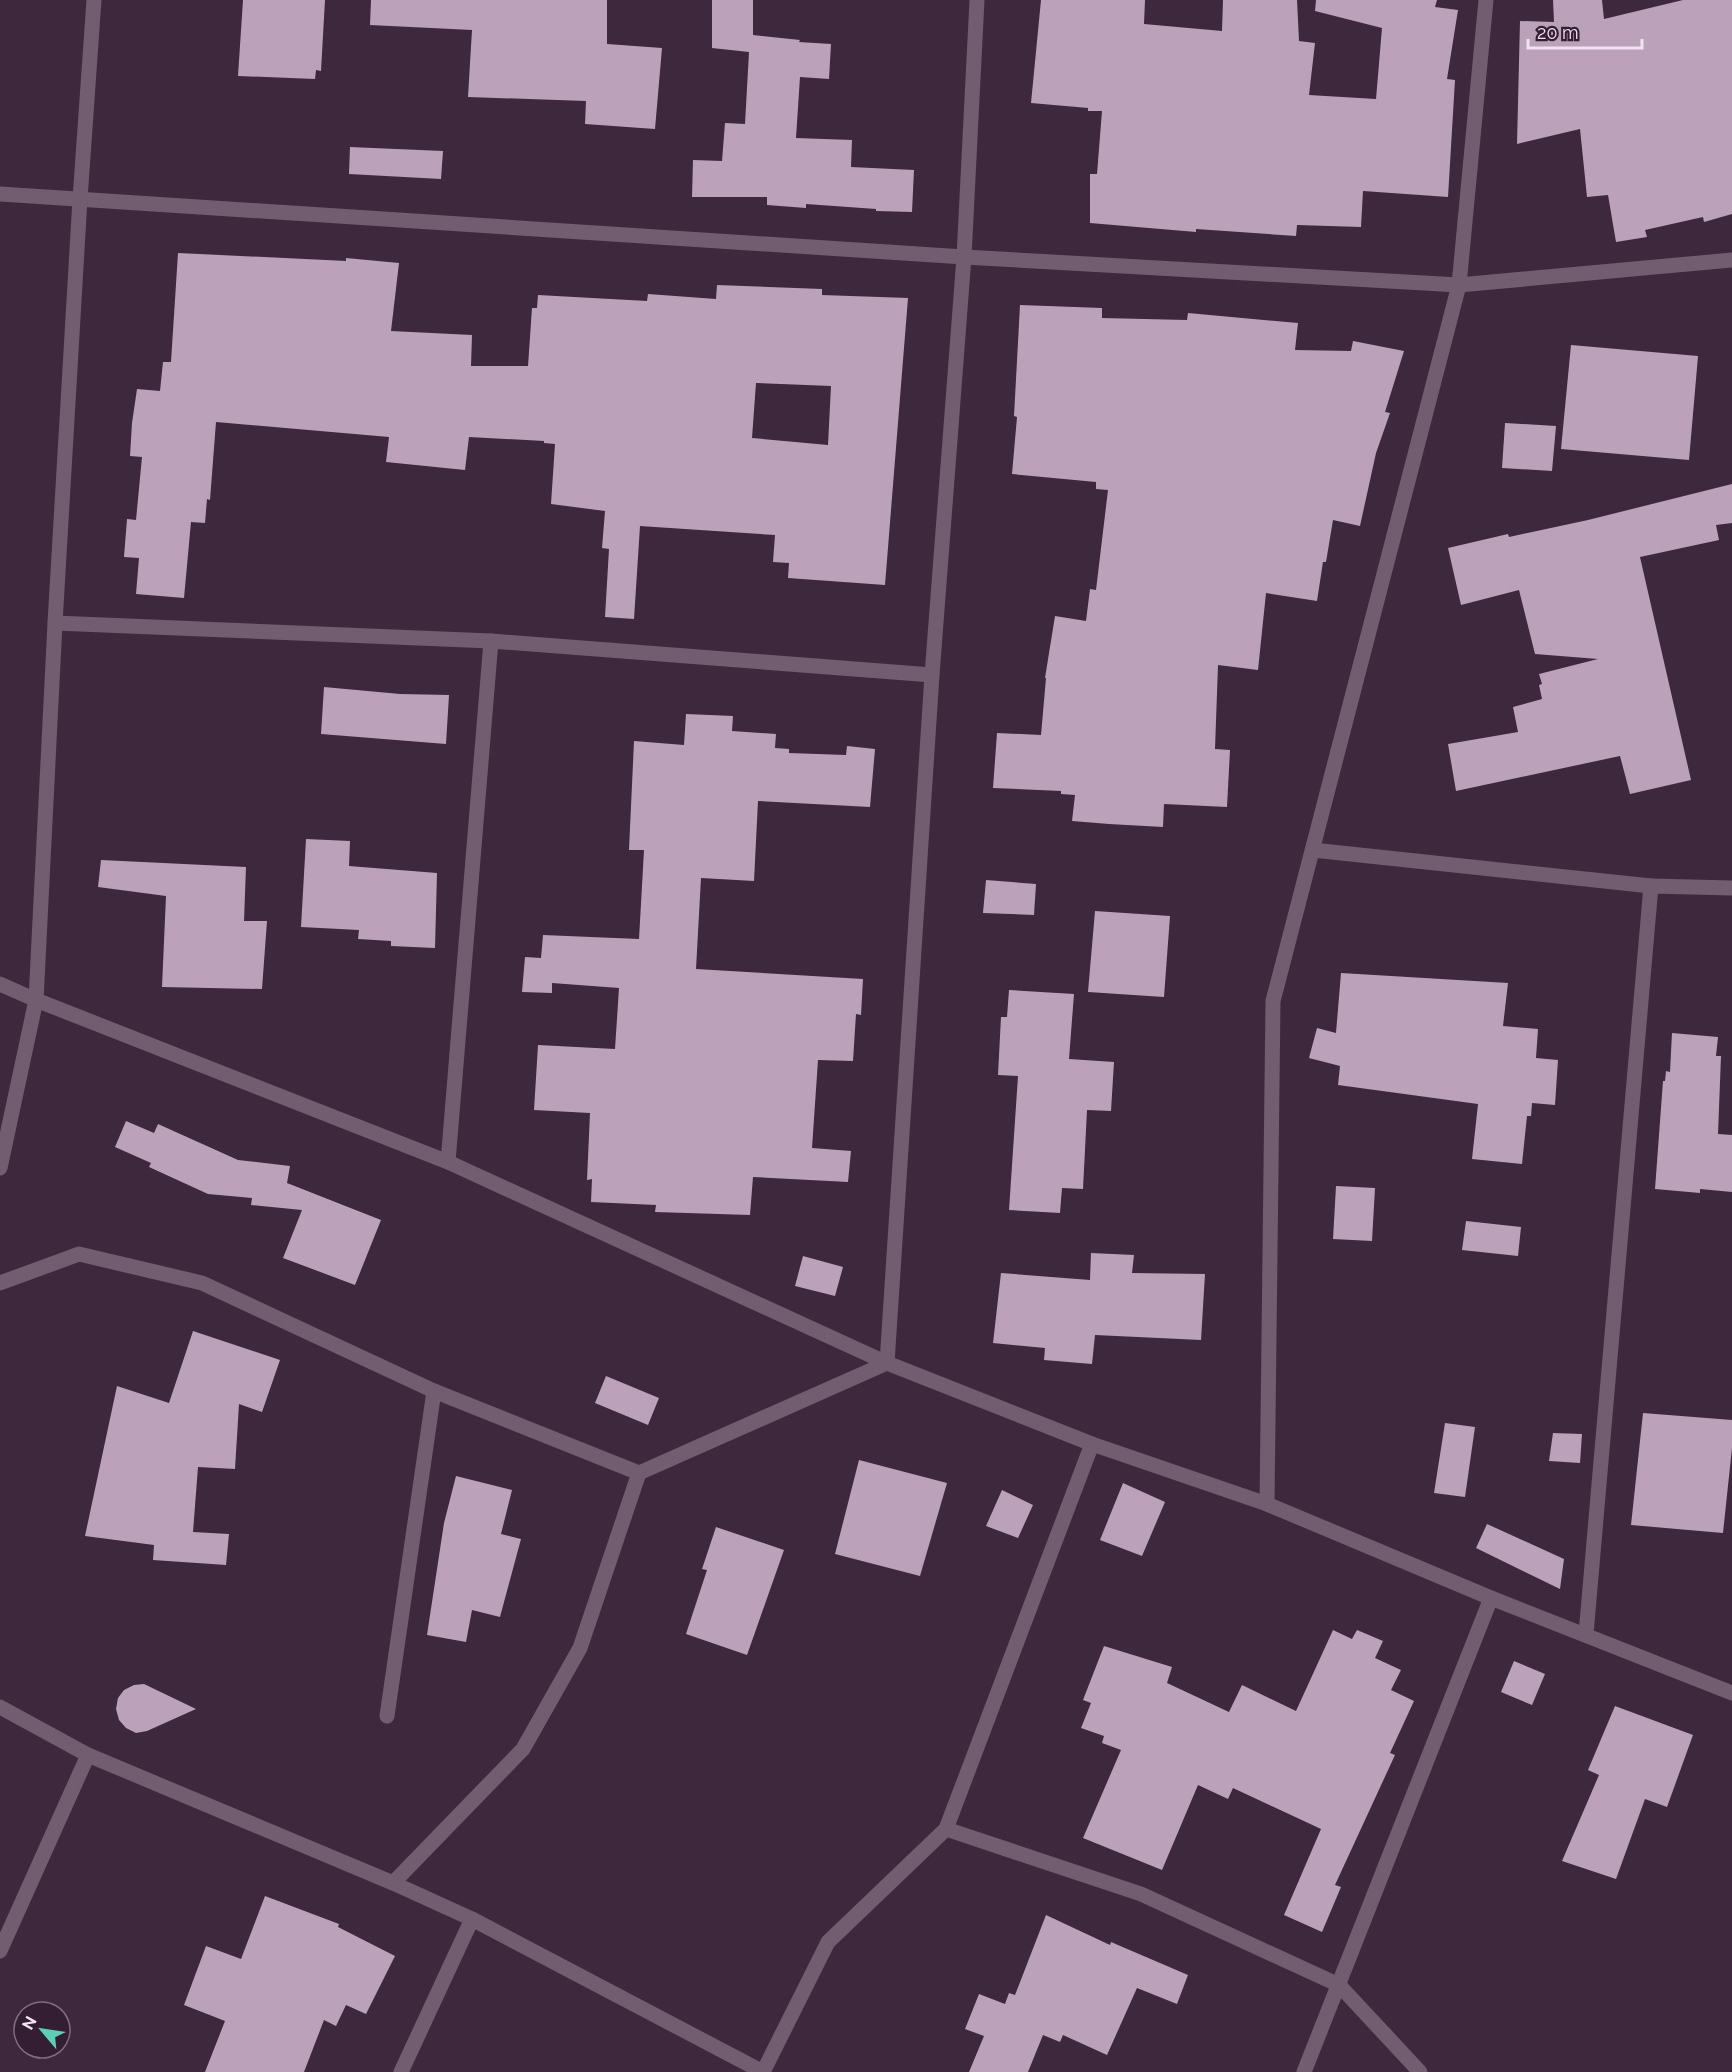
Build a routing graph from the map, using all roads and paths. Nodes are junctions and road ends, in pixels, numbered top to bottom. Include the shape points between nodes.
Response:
1 (94, 0) edge
2 (977, 0) edge
3 (1486, 0) edge
4 (0, 194) edge
5 (80, 199) junction
6 (964, 257) junction
7 (1732, 260) edge
8 (1459, 285) junction
9 (55, 623) junction
10 (491, 641) junction
11 (932, 675) junction
12 (1313, 850) junction
13 (1651, 886) junction
14 (1732, 888) edge
15 (0, 984) edge
16 (36, 1000) junction
17 (448, 1162) junction
18 (0, 1168) edge
19 (0, 1283) edge
20 (887, 1363) junction
21 (434, 1391) junction
22 (1092, 1444) junction
23 (639, 1473) junction
24 (1267, 1504) junction
25 (1491, 1598) junction
26 (1586, 1634) junction
27 (1732, 1693) edge
28 (0, 1707) edge
29 (387, 1716) dead end
30 (88, 1755) junction
31 (946, 1829) junction
32 (393, 1883) junction
33 (472, 1919) junction
34 (0, 1951) edge
35 (1339, 1985) junction
36 (401, 2072) edge
37 (763, 2072) edge
38 (1304, 2072) edge
39 (1420, 2072) edge

1 - 5 street
2 - 6 street
3 - 8 street
4 - 5 street
5 - 6 street
5 - 9 street
6 - 8 street
6 - 11 street
7 - 8 street
8 - 12 street
9 - 10 street
9 - 16 street
10 - 11 street
10 - 17 street
11 - 20 street
12 - 13 street
12 - 24 street via 1273,1001
13 - 14 street
13 - 26 street
15 - 16 street
16 - 17 street
16 - 18 street
17 - 20 street
19 - 21 street via 79,1254 202,1283
20 - 22 street
20 - 23 street
21 - 23 street
21 - 29 street
22 - 24 street
22 - 31 street
23 - 32 street via 580,1648 523,1749
24 - 25 street
25 - 26 street
25 - 35 street
26 - 27 street
28 - 30 street
30 - 32 street
30 - 34 street
31 - 35 street via 1141,1894
31 - 37 street via 828,1942
32 - 33 street
33 - 36 street
33 - 37 street
35 - 38 street
35 - 39 street

